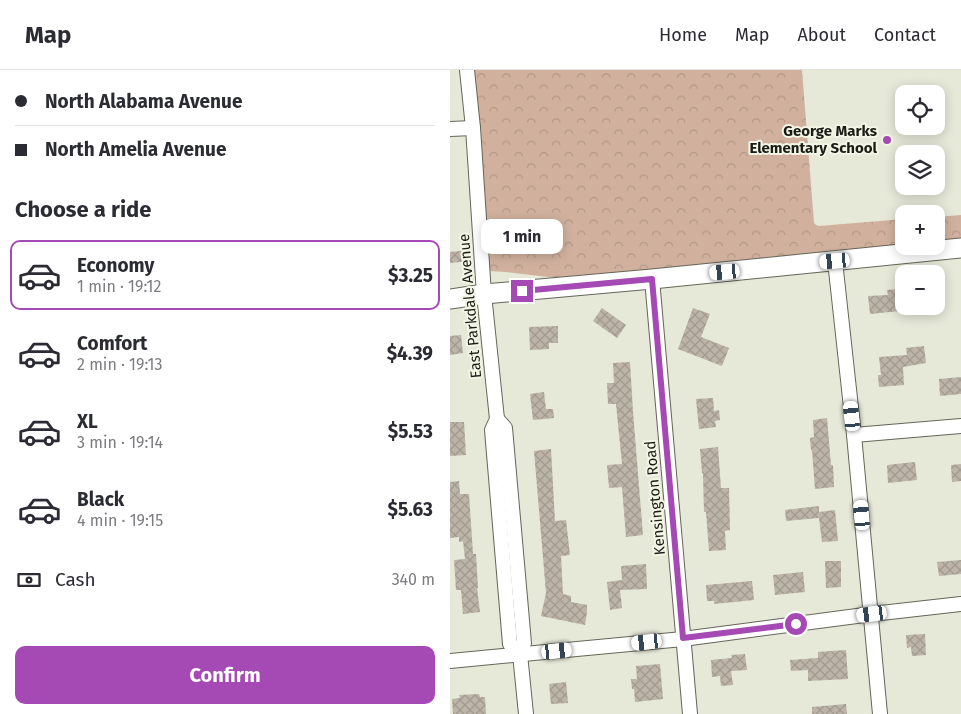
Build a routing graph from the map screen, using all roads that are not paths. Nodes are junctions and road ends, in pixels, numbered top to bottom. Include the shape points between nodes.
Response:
1 (467, 70) edge
2 (472, 128) junction
3 (450, 129) edge
4 (961, 248) edge
5 (835, 261) junction
6 (652, 279) junction
7 (484, 294) junction
8 (450, 299) edge
9 (961, 426) edge
10 (854, 435) junction
11 (961, 604) edge
12 (872, 614) junction
13 (683, 638) junction
14 (520, 654) junction
15 (450, 661) edge
16 (526, 714) edge
17 (690, 714) edge
18 (880, 714) edge

1 - 2 street, East Parkdale Avenue
2 - 3 street
2 - 7 street, East Parkdale Avenue
4 - 5 main road
5 - 6 main road
5 - 10 street
6 - 7 main road
6 - 13 street, Kensington Road
7 - 8 main road
7 - 14 street, East Parkdale Avenue via 497,419 492,430 510,644
9 - 10 street
10 - 12 street
11 - 12 street
12 - 13 street
12 - 18 street
13 - 14 street
13 - 17 street, Kensington Road
14 - 15 street
14 - 16 street, East Parkdale Avenue

